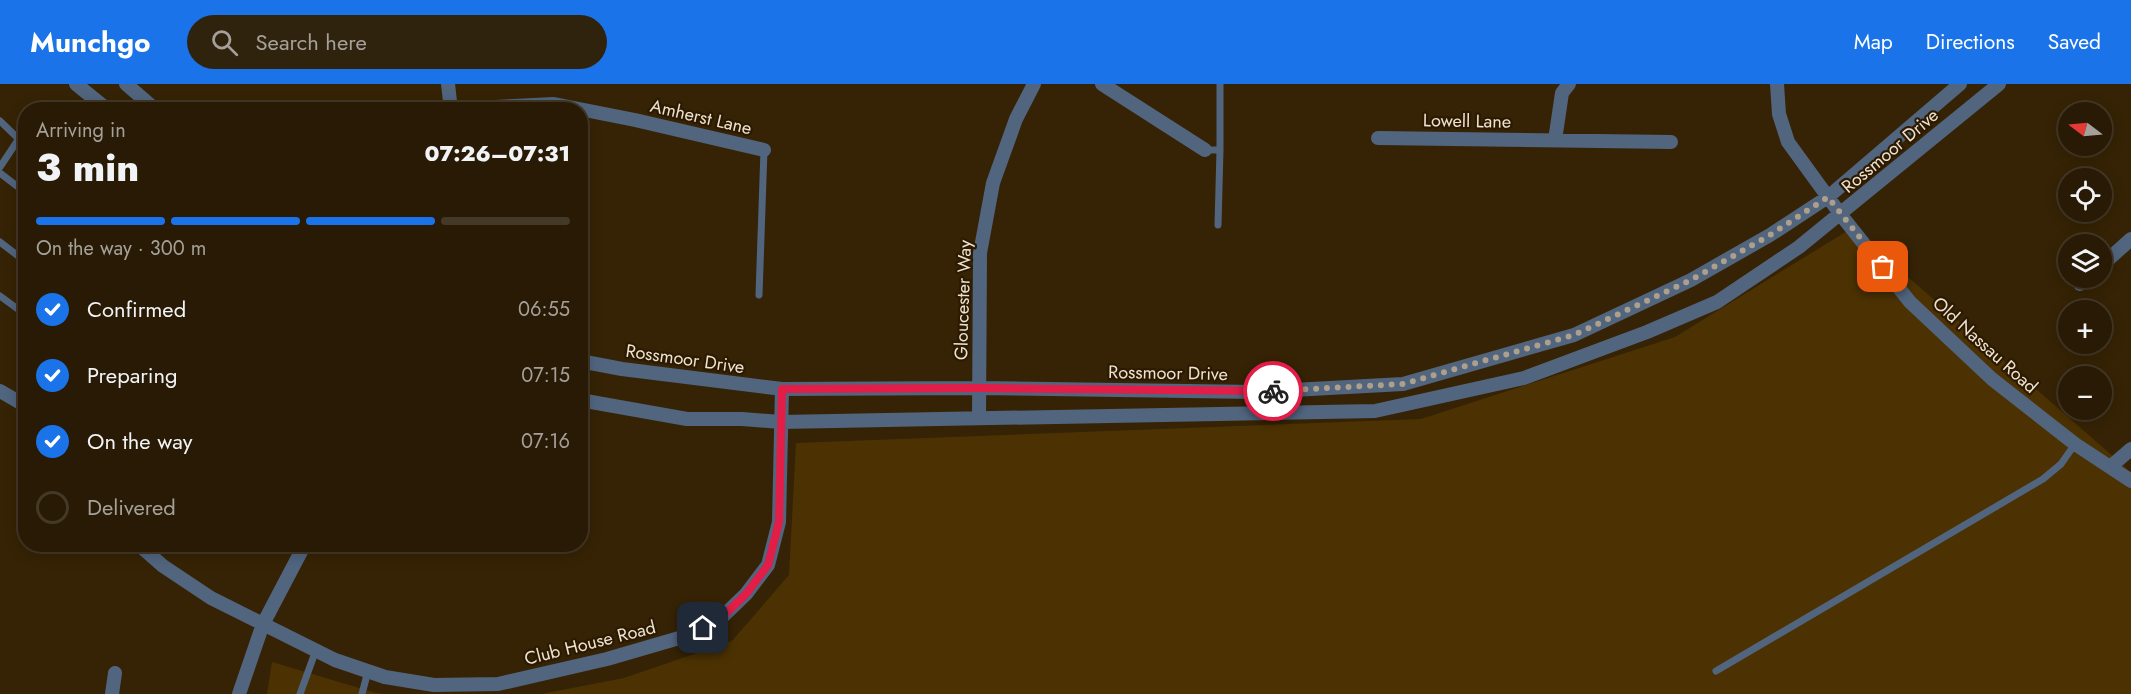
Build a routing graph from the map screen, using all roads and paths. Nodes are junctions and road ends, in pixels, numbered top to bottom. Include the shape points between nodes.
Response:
1 (75, 84) edge
2 (126, 84) edge
3 (448, 84) edge
4 (1034, 84) edge
5 (1102, 84) edge
6 (1220, 84) edge
7 (1569, 84) edge
8 (1777, 84) edge
9 (1960, 84) edge
10 (1999, 84) edge
11 (98, 102) edge
12 (147, 102) edge
13 (450, 102) edge
14 (588, 111) edge
15 (0, 121) edge
16 (1378, 138) dead end
17 (18, 140) joint
18 (1555, 140) junction
19 (1671, 142) dead end
20 (764, 150) joint
21 (1205, 150) joint
22 (1220, 150) junction
23 (0, 167) edge
24 (0, 173) edge
25 (18, 187) edge
26 (1828, 197) junction
27 (1841, 215) junction
28 (1218, 225) dead end
29 (2131, 239) edge
30 (0, 242) edge
31 (18, 256) edge
32 (2112, 256) edge
33 (759, 295) dead end
34 (0, 296) edge
35 (18, 309) edge
36 (588, 362) edge
37 (979, 388) junction
38 (782, 389) junction
39 (0, 391) edge
40 (18, 401) edge
41 (588, 401) edge
42 (979, 418) junction
43 (781, 422) junction
44 (2075, 444) junction
45 (2131, 449) edge
46 (2110, 467) junction
47 (2131, 481) edge
48 (147, 552) edge
49 (301, 552) edge
50 (263, 624) junction
51 (316, 650) junction
52 (368, 671) junction
53 (1716, 671) dead end
54 (116, 673) dead end
55 (418, 688) edge
56 (468, 689) edge
57 (112, 694) edge
58 (239, 694) edge
59 (300, 694) edge
60 (362, 694) edge

1 - 11 street
2 - 12 street
3 - 13 street
4 - 37 street, Gloucester Way via 1016,119 993,183 980,253
5 - 21 street
6 - 22 lane
7 - 18 street via 1562,93
8 - 26 street, Old Nassau Road via 1779,114 1788,142
9 - 26 street, Rossmoor Drive
10 - 27 street, Rossmoor Drive
14 - 20 street, Amherst Lane
15 - 17 lane
16 - 18 street, Lowell Lane
17 - 23 lane
18 - 19 street, Lowell Lane
20 - 33 lane
21 - 22 lane
22 - 28 lane
24 - 25 lane
26 - 27 street, Old Nassau Road
26 - 37 street, Rossmoor Drive via 1691,280 1574,335 1403,384 1256,392
27 - 42 street, Rossmoor Drive via 1800,248 1717,302 1524,378 1375,411
27 - 44 street, Old Nassau Road via 1910,302 1992,379
29 - 32 street
30 - 31 lane
34 - 35 lane
36 - 38 street, Rossmoor Drive
37 - 38 street, Rossmoor Drive
37 - 42 street, Gloucester Way
38 - 43 street, Club House Road
39 - 40 street
41 - 43 street, Rossmoor Drive via 687,419
42 - 43 street, Rossmoor Drive
43 - 56 street, Club House Road via 779,522 768,565 720,619 686,636 607,659
44 - 46 street, Old Nassau Road
44 - 53 lane via 2061,464 2043,479
45 - 46 street
46 - 47 street, Old Nassau Road
48 - 50 street, Club House Road via 211,598
49 - 50 street
50 - 51 street, Club House Road
50 - 58 street
51 - 52 street, Club House Road
51 - 59 lane
52 - 55 street, Club House Road
52 - 60 lane
54 - 57 street
55 - 56 street, Club House Road via 434,685

